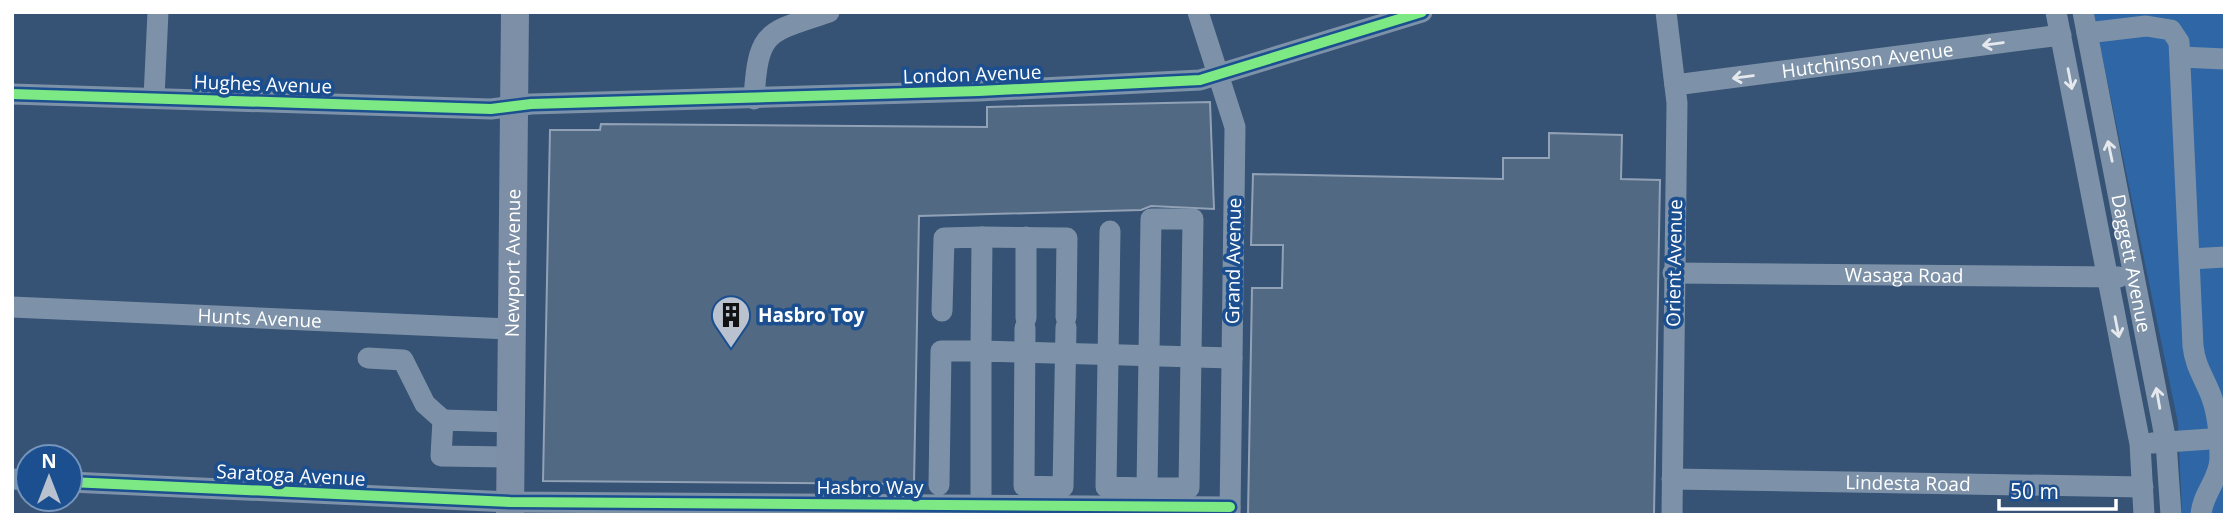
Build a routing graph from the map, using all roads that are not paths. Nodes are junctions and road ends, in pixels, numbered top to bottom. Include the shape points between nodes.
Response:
1 (158, 12) edge
2 (514, 12) edge
3 (829, 12) edge
4 (1198, 12) edge
5 (1422, 12) edge
6 (1666, 12) edge
7 (2056, 12) edge
8 (2155, 19) edge
9 (2085, 23) edge
10 (2061, 35) junction
11 (2181, 57) junction
12 (2225, 59) edge
13 (1219, 76) junction
14 (1675, 85) junction
15 (12, 94) edge
16 (154, 98) junction
17 (754, 99) junction
18 (513, 106) junction
19 (1110, 231) dead end
20 (982, 237) junction
21 (1026, 237) junction
22 (2225, 257) edge
23 (2190, 259) junction
24 (1673, 273) junction
25 (2136, 276) junction
26 (2108, 277) junction
27 (12, 307) edge
28 (942, 311) dead end
29 (509, 329) junction
30 (981, 351) junction
31 (1025, 352) junction
32 (1066, 352) junction
33 (1108, 353) junction
34 (1150, 355) junction
35 (1191, 356) junction
36 (368, 358) dead end
37 (1232, 358) junction
38 (443, 420) junction
39 (509, 422) junction
40 (2221, 438) edge
41 (2166, 442) junction
42 (2140, 444) junction
43 (509, 457) junction
44 (1672, 479) junction
45 (84, 483) edge
46 (939, 485) dead end
47 (2143, 487) junction
48 (1147, 488) junction
49 (361, 505) edge
50 (981, 506) junction
51 (437, 507) edge
52 (510, 508) edge
53 (563, 509) edge
54 (606, 509) edge
55 (655, 509) edge
56 (1230, 511) edge
57 (1672, 515) edge
58 (2144, 515) edge
59 (2171, 515) edge
60 (2201, 515) edge

1 - 16 street
2 - 18 main road, Newport Avenue
3 - 17 street via 766,38 759,54
4 - 13 street, Grand Avenue
5 - 13 street, London Avenue
6 - 14 street, Orient Avenue
7 - 10 street, Daggett Avenue
8 - 9 street
8 - 11 street via 2177,35
25 -> 9 street, Daggett Avenue
10 -> 14 street, Hutchinson Avenue
10 -> 26 street, Daggett Avenue
11 - 12 street
11 - 23 street
13 - 17 street, London Avenue via 979,92
13 - 37 street, Grand Avenue via 1235,127
14 - 24 street, Orient Avenue
15 - 16 street, Hughes Avenue
16 - 18 street, Hughes Avenue
17 - 18 street, London Avenue
18 - 29 main road, Newport Avenue
19 - 33 street
20 - 21 street
20 - 28 street via 944,238
20 - 30 street
21 - 31 street
21 - 32 street via 1067,238
22 - 23 street
23 - 40 street via 2196,366
24 - 26 street, Wasaga Road
24 - 44 street, Orient Avenue
25 - 26 street, Wasaga Road
41 -> 25 street, Daggett Avenue
26 -> 42 street, Daggett Avenue
27 - 29 street, Hunts Avenue
29 - 39 main road, Newport Avenue
30 - 31 street
30 - 46 street via 941,351
30 - 50 street
31 - 32 street
31 - 32 street via 1024,486 1063,487
32 - 33 street
33 - 34 street
33 - 48 street via 1106,487
34 - 35 street
34 - 35 street via 1151,219 1193,219
34 - 48 street
35 - 37 street
35 - 48 street via 1189,488
36 - 38 street via 403,360 425,404
37 - 56 street, Grand Avenue
38 - 39 street
38 - 43 street via 441,456
39 - 43 main road, Newport Avenue
40 - 41 street
40 - 60 street via 2218,474
41 - 42 street
41 - 59 street, Daggett Avenue
42 - 47 street, Daggett Avenue
43 - 52 main road, Newport Avenue
44 - 47 street, Lindesta Road
44 - 57 street, Orient Avenue
45 - 49 street, Saratoga Avenue
47 - 58 street, Daggett Avenue
49 - 51 street, Saratoga Avenue
50 - 55 street, Hasbro Way
50 - 56 street, Hasbro Way
51 - 52 street, Saratoga Avenue
52 - 53 street, Hasbro Way
53 - 54 street, Hasbro Way
54 - 55 street, Hasbro Way

